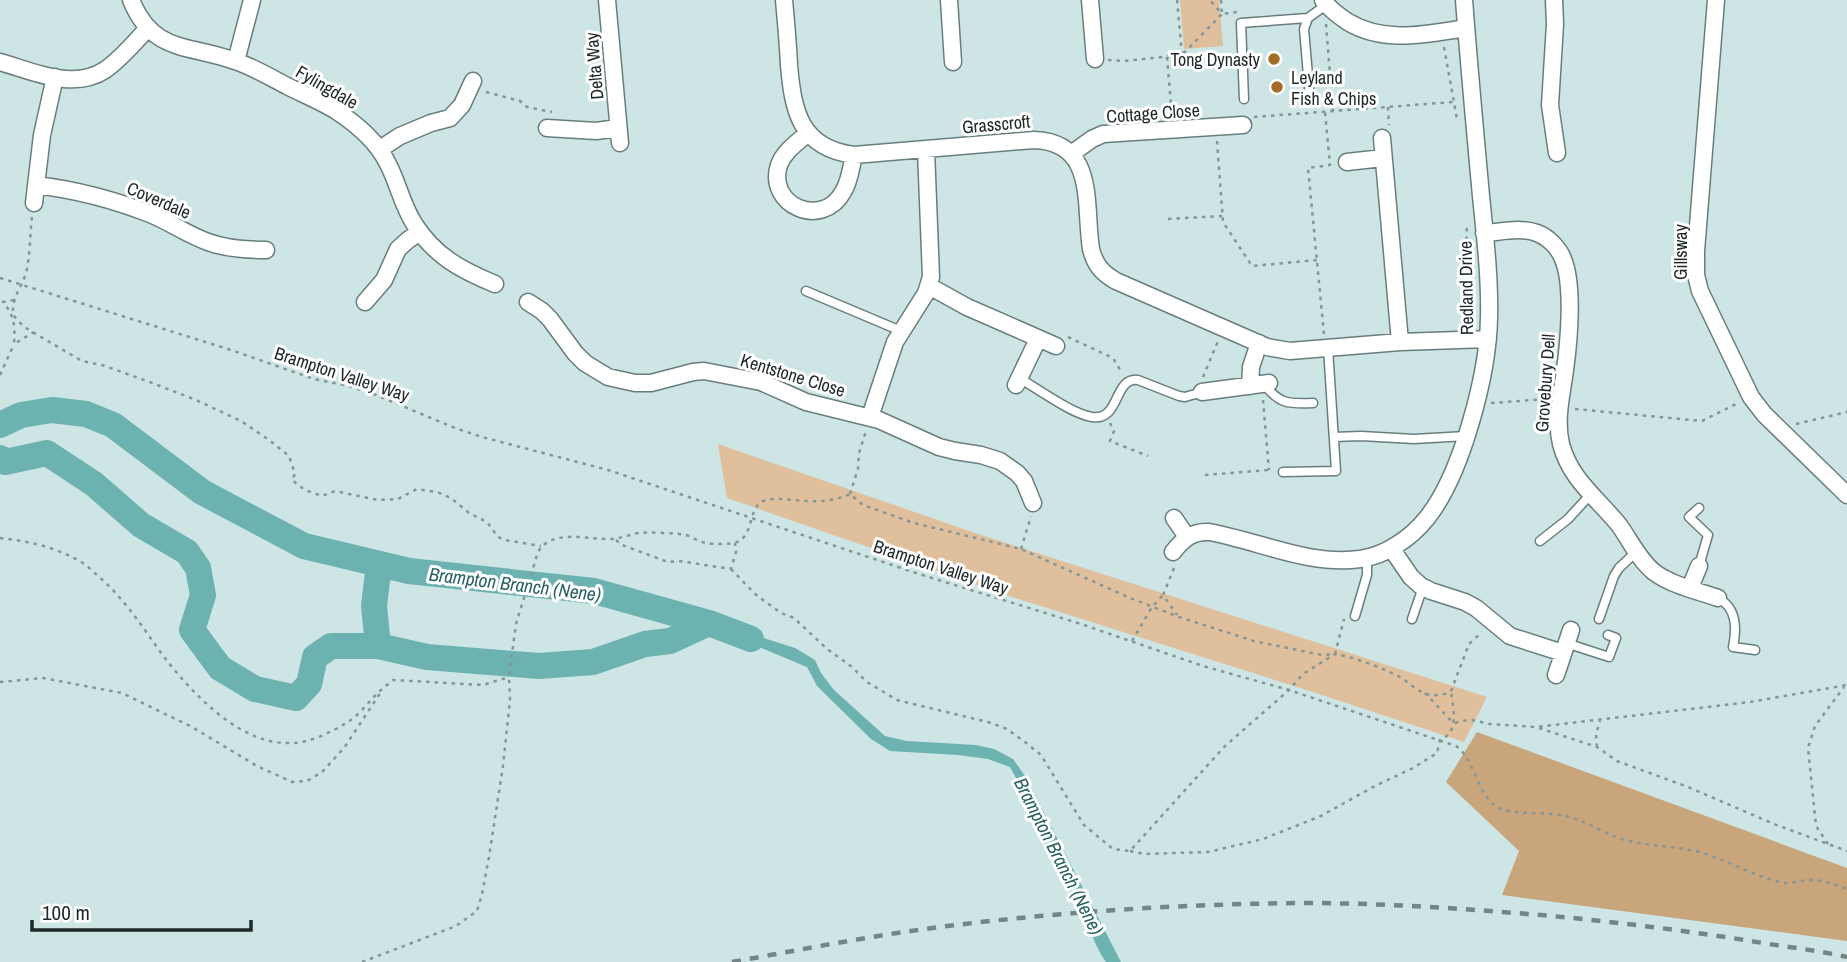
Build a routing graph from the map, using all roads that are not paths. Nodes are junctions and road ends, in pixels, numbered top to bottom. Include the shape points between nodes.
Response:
1 (131, 0) edge
2 (252, 0) edge
3 (607, 0) edge
4 (784, 0) edge
5 (948, 0) edge
6 (1090, 0) edge
7 (1464, 0) edge
8 (1554, 0) edge
9 (1716, 0) edge
10 (1322, 5) edge
11 (1308, 18) junction
12 (148, 28) junction
13 (1466, 28) junction
14 (1095, 59) dead end
15 (236, 61) junction
16 (0, 62) edge
17 (953, 62) dead end
18 (55, 77) junction
19 (471, 87) road end
20 (1244, 99) dead end
21 (1310, 100) dead end
22 (1243, 125) road end
23 (547, 128) dead end
24 (808, 132) junction
25 (1382, 138) dead end
26 (380, 149) junction
27 (926, 150) junction
28 (1071, 153) junction
29 (1557, 153) dead end
30 (854, 155) junction
31 (1383, 158) junction
32 (1347, 162) dead end
33 (36, 185) junction
34 (34, 203) road end
35 (420, 232) junction
36 (1485, 233) junction
37 (266, 250) dead end
38 (495, 284) dead end
39 (929, 286) junction
40 (806, 290) dead end
41 (365, 302) dead end
42 (528, 302) dead end
43 (901, 331) junction
44 (1038, 338) junction
45 (1488, 338) junction
46 (1400, 342) junction
47 (1259, 343) junction
48 (1056, 346) road end
49 (1327, 348) junction
50 (1018, 381) joint
51 (1261, 384) junction
52 (1202, 392) joint
53 (1312, 403) dead end
54 (870, 417) junction
55 (1466, 436) junction
56 (1334, 437) junction
57 (1283, 472) road end
58 (1590, 495) junction
59 (1847, 495) edge
60 (1033, 503) road end
61 (1699, 508) dead end
62 (1174, 518) dead end
63 (1187, 537) junction
64 (1541, 541) dead end
65 (1391, 548) junction
66 (1637, 551) junction
67 (1173, 552) road end
68 (1367, 557) junction
69 (1699, 566) joint
70 (1423, 587) junction
71 (1690, 588) junction
72 (1718, 598) joint
73 (1350, 615) road end
74 (1412, 619) dead end
75 (1599, 619) dead end
76 (1608, 635) dead end
77 (1567, 642) junction
78 (1755, 650) dead end
79 (1556, 675) dead end

1 - 12 street, Fylingdale
2 - 15 street
3 - 23 street, Delta Way via 619,136
4 - 24 street via 793,99
5 - 17 street
6 - 14 street
7 - 13 street, Redland Drive
8 - 29 street via 1550,105
9 - 59 street, Gillsway via 1696,275 1705,304 1751,397
10 - 11 lane
10 - 13 street via 1355,26 1383,35
11 - 20 lane via 1241,23
11 - 21 lane via 1304,29
12 - 15 street, Fylingdale via 173,45
12 - 18 street via 103,71 82,79
13 - 36 street, Redland Drive
15 - 26 street, Fylingdale via 332,108
16 - 18 street
18 - 33 street
19 - 26 street via 450,118 400,136
22 - 28 street, Cottage Close via 1102,134
24 - 30 street, Grasscroft via 820,144
24 - 30 street via 783,157 778,171 779,187 794,207 820,211 837,201
25 - 31 street
26 - 35 street, Fylingdale
27 - 28 street, Grasscroft via 1046,140
27 - 30 street, Grasscroft
27 - 39 street
28 - 47 street via 1085,183 1091,249 1102,271
31 - 32 street
31 - 46 street
33 - 34 street
33 - 37 street, Coverdale via 86,192 125,205 216,245
35 - 38 street, Fylingdale via 453,264
35 - 41 street via 398,249 390,270
36 - 45 street, Redland Drive
36 - 58 street, Grovebury Dell via 1538,233 1562,256 1569,312 1558,431 1571,471
39 - 43 street
39 - 44 street
40 - 43 lane
42 - 54 street, Kentstone Close via 542,311 585,363 608,377 651,383 693,372 725,374 761,382 806,402
43 - 54 street
44 - 48 street
44 - 50 street
45 - 46 street
45 - 55 street, Redland Drive
46 - 49 street
47 - 49 street via 1290,351
47 - 51 street via 1251,368
49 - 56 lane
50 - 52 lane via 1095,418 1114,406 1127,381 1138,380 1179,396
51 - 52 street
51 - 53 lane via 1282,401
54 - 60 street, Kentstone Close via 939,447 1000,461 1024,481
55 - 56 lane
55 - 65 street, Redland Drive via 1427,519
56 - 57 lane via 1336,471
58 - 64 lane
58 - 66 street, Grovebury Dell
61 - 69 lane via 1689,517 1708,536
62 - 63 street
63 - 67 street
63 - 68 street, Redland Drive via 1209,532 1315,558
65 - 68 street, Redland Drive
65 - 70 street
66 - 71 street, Grovebury Dell via 1654,571
66 - 75 lane via 1614,576
68 - 73 lane via 1367,575
69 - 71 street
70 - 74 lane
70 - 77 street via 1476,608 1510,636
71 - 72 street, Grovebury Dell
72 - 78 lane via 1734,614 1732,648
76 - 77 lane via 1616,638 1609,657
77 - 79 street

